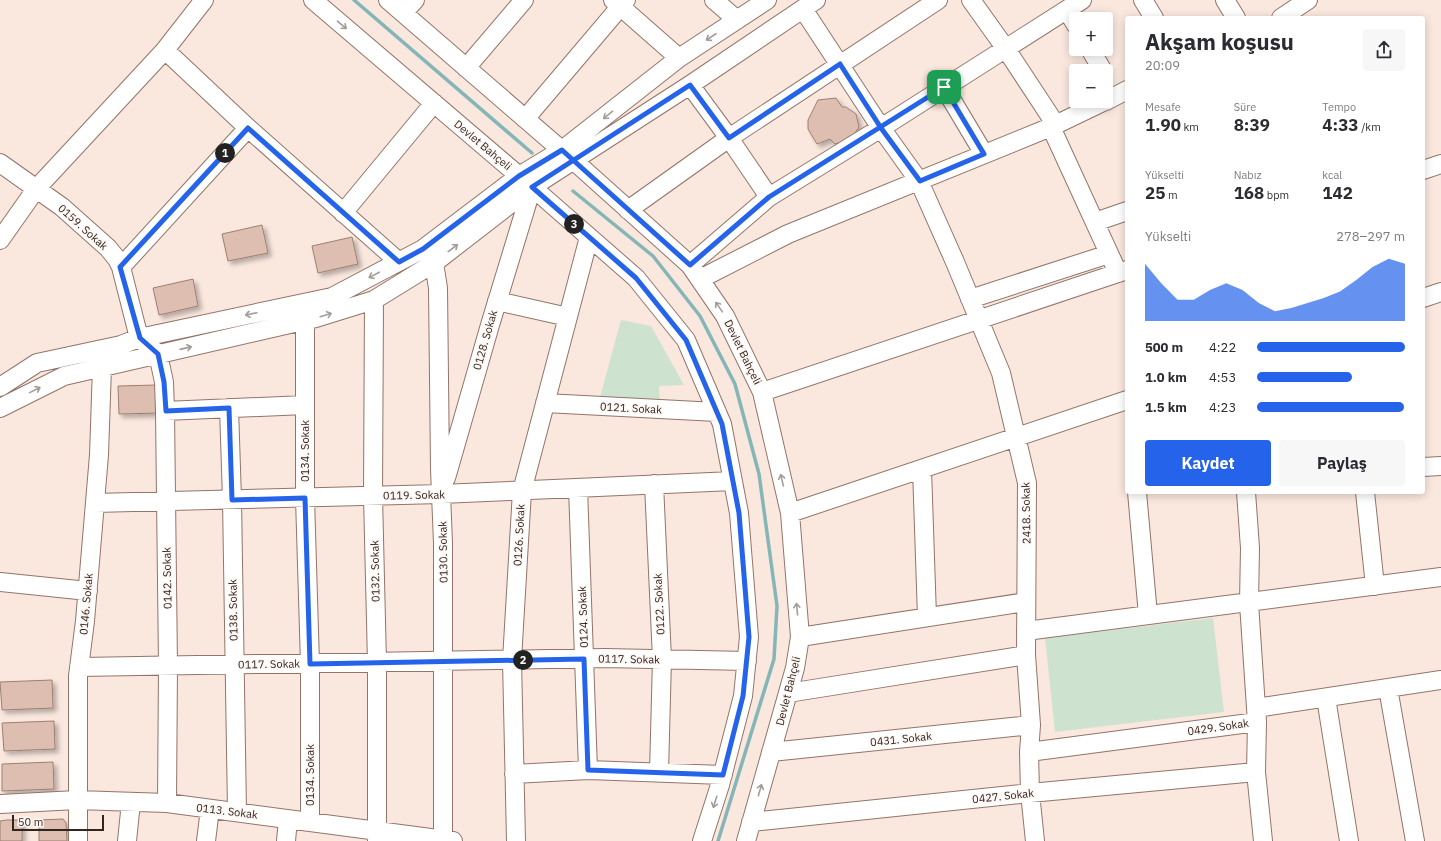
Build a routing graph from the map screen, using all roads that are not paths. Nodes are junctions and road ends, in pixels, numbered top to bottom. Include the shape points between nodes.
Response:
1 (204, 0) edge
2 (313, 0) edge
3 (388, 0) edge
4 (524, 0) edge
5 (714, 0) edge
6 (767, 0) edge
7 (938, 0) edge
8 (971, 0) edge
9 (1082, 0) edge
10 (1143, 0) edge
11 (1225, 0) edge
12 (1308, 0) edge
13 (620, 2) edge
14 (809, 4) edge
15 (409, 7) edge
16 (1067, 10) junction
17 (1069, 13) edge
18 (1153, 16) edge
19 (1235, 16) edge
20 (1284, 16) edge
21 (737, 20) junction
22 (1006, 49) junction
23 (164, 50) junction
24 (679, 58) junction
25 (840, 64) junction
26 (466, 68) junction
27 (690, 85) junction
28 (944, 87) junction
29 (1114, 97) edge
30 (434, 104) junction
31 (525, 119) junction
32 (1054, 126) junction
33 (248, 128) junction
34 (881, 128) junction
35 (729, 138) junction
36 (984, 154) junction
37 (568, 155) junction
38 (0, 163) edge
39 (1441, 164) edge
40 (1425, 169) edge
41 (519, 176) junction
42 (920, 181) junction
43 (532, 187) junction
44 (36, 189) junction
45 (769, 197) junction
46 (628, 210) junction
47 (1125, 212) edge
48 (343, 213) junction
49 (1095, 222) junction
50 (589, 237) junction
51 (0, 240) edge
52 (1109, 254) junction
53 (399, 262) junction
54 (434, 263) junction
55 (120, 267) junction
56 (695, 272) junction
57 (1122, 272) edge
58 (1441, 292) edge
59 (1425, 297) edge
60 (970, 299) junction
61 (374, 300) junction
62 (497, 301) junction
63 (568, 317) junction
64 (979, 320) junction
65 (305, 321) junction
66 (140, 338) junction
67 (158, 354) junction
68 (102, 367) junction
69 (0, 387) edge
70 (762, 392) junction
71 (1125, 401) edge
72 (545, 404) junction
73 (305, 405) junction
74 (0, 408) edge
75 (229, 408) junction
76 (166, 411) junction
77 (717, 412) junction
78 (1016, 438) junction
79 (1441, 466) edge
80 (1425, 467) edge
81 (922, 469) junction
82 (733, 481) junction
83 (654, 484) junction
84 (578, 488) junction
85 (522, 491) junction
86 (441, 494) junction
87 (1137, 494) edge
88 (1246, 494) edge
89 (1365, 494) edge
90 (373, 496) junction
91 (305, 498) junction
92 (232, 500) junction
93 (166, 501) junction
94 (95, 503) junction
95 (790, 513) junction
96 (1441, 577) edge
97 (0, 582) edge
98 (1375, 586) junction
99 (88, 591) junction
100 (1026, 602) junction
101 (1249, 603) junction
102 (1148, 615) junction
103 (927, 617) junction
104 (1026, 631) junction
105 (800, 637) junction
106 (1026, 655) junction
107 (584, 659) junction
108 (662, 659) junction
109 (512, 660) junction
110 (747, 661) junction
111 (443, 662) junction
112 (377, 663) junction
113 (310, 664) junction
114 (234, 665) junction
115 (168, 666) junction
116 (79, 667) junction
117 (1441, 680) edge
118 (1388, 688) junction
119 (788, 693) junction
120 (1326, 698) junction
121 (1257, 715) junction
122 (1031, 725) junction
123 (771, 752) junction
124 (1029, 752) junction
125 (588, 770) junction
126 (1256, 772) junction
127 (659, 773) junction
128 (514, 774) junction
129 (723, 775) junction
130 (1030, 793) junction
131 (77, 800) junction
132 (131, 802) junction
133 (167, 803) junction
134 (0, 804) edge
135 (210, 809) junction
136 (237, 812) junction
137 (288, 819) junction
138 (310, 822) junction
139 (751, 822) junction
140 (377, 836) edge
141 (78, 841) edge
142 (127, 841) edge
143 (206, 841) edge
144 (286, 841) edge
145 (447, 841) edge
146 (516, 841) edge
147 (702, 841) edge
148 (746, 841) edge
149 (1036, 841) edge
150 (1263, 841) edge
151 (1349, 841) edge
152 (1415, 841) edge

1 - 23 street
2 -> 30 street, Devlet Bahçeli
3 - 15 street, Devlet Bahçeli
4 - 26 street
5 - 21 street
6 - 21 street
7 - 25 street
8 - 22 street
9 - 16 street
10 - 18 street
11 - 19 street
12 - 20 street
13 - 24 street
13 - 31 street
14 - 25 street, 2418. Sokak
14 - 27 street
15 - 26 street, Devlet Bahçeli
16 - 17 street
16 - 22 street
21 -> 24 street
22 - 28 street
22 - 32 street
23 - 33 street
23 - 44 street
24 -> 37 street
25 - 34 street, 2418. Sokak
25 - 35 street
26 - 31 street, Devlet Bahçeli
27 - 35 street
27 - 37 street
28 - 34 street
28 - 36 street
29 - 32 street
30 - 41 street, Devlet Bahçeli
30 - 48 street
31 - 37 street, Devlet Bahçeli
32 - 36 street
32 - 49 street
33 - 48 street
33 - 55 street
34 - 42 street, 2418. Sokak
34 - 45 street
35 - 45 street
35 - 46 street
36 - 42 street
37 - 41 street
37 - 43 street
37 - 46 street, Devlet Bahçeli
38 - 44 street, 0159. Sokak
39 - 40 street
41 - 43 street, Devlet Bahçeli
41 - 53 street via 423,249
42 - 56 street
42 - 60 street, 2418. Sokak
43 - 50 street, Devlet Bahçeli
54 -> 43 street
43 - 62 street, 0128. Sokak
44 - 51 street
44 - 55 street, 0159. Sokak via 62,207 108,248
45 - 56 street
46 - 56 street, Devlet Bahçeli
47 - 49 street
48 - 53 street
49 - 52 street
50 - 63 street, 0126. Sokak
50 - 77 street, Devlet Bahçeli via 636,278 686,340
52 - 57 street
52 - 60 street
53 -> 66 street via 332,297
54 - 61 street
54 - 86 street, 0130. Sokak via 438,288
55 - 66 street, 0159. Sokak
70 -> 56 street, Devlet Bahçeli via 725,316
57 - 64 street
58 - 59 street
60 - 64 street, 2418. Sokak
65 -> 61 street
61 - 90 street, 0132. Sokak
62 - 63 street
62 - 86 street, 0128. Sokak
63 - 72 street, 0126. Sokak
64 - 70 street
64 - 78 street, 2418. Sokak via 1001,373
67 -> 65 street
65 - 73 street, 0134. Sokak
66 - 67 street
66 - 69 street via 121,345 37,363
67 - 68 street
67 - 76 street, 0142. Sokak via 164,382
74 -> 68 street via 64,376
68 - 94 street, 0146. Sokak
95 -> 70 street, Devlet Bahçeli
71 - 78 street
72 - 77 street, 0121. Sokak
72 - 85 street, 0126. Sokak
73 - 75 street
73 - 91 street, 0134. Sokak
75 - 76 street
75 - 92 street, 0138. Sokak
76 - 93 street, 0142. Sokak
77 - 82 street, Devlet Bahçeli via 722,424
78 - 81 street
78 - 100 street, 2418. Sokak via 1026,483
79 - 80 street
81 - 95 street
81 - 103 street
82 - 83 street, 0119. Sokak
82 - 110 street, Devlet Bahçeli via 739,513 749,637
83 - 84 street, 0119. Sokak
83 - 108 street, 0122. Sokak
84 - 85 street, 0119. Sokak
84 - 107 street, 0124. Sokak
85 - 86 street, 0119. Sokak
85 - 109 street, 0126. Sokak
86 - 90 street, 0119. Sokak
86 - 111 street, 0130. Sokak
87 - 102 street
88 - 101 street via 1250,548
89 - 98 street
90 - 91 street, 0119. Sokak
90 - 112 street, 0132. Sokak
91 - 92 street, 0119. Sokak
91 - 113 street, 0134. Sokak
92 - 93 street, 0119. Sokak
92 - 114 street, 0138. Sokak
93 - 94 street, 0119. Sokak
93 - 115 street, 0142. Sokak
94 - 99 street, 0146. Sokak
105 -> 95 street, Devlet Bahçeli
96 - 98 street
97 - 99 street
98 - 101 street
99 - 116 street, 0146. Sokak
100 - 103 street
100 - 104 street, 2418. Sokak
101 - 102 street
101 - 121 street
102 - 104 street
103 - 105 street
104 - 106 street, 2418. Sokak
105 - 119 street, Devlet Bahçeli
106 - 119 street
106 - 122 street, 2418. Sokak
107 - 108 street, 0117. Sokak
107 - 109 street, 0117. Sokak
107 - 125 street, 0124. Sokak
108 - 110 street, 0117. Sokak
108 - 127 street, 0122. Sokak
109 - 111 street, 0117. Sokak
109 - 128 street, 0126. Sokak
110 - 129 street, Devlet Bahçeli via 743,696
111 - 112 street, 0117. Sokak
111 - 145 street, 0130. Sokak
112 - 113 street, 0117. Sokak
112 - 140 street, 0132. Sokak
113 - 114 street, 0117. Sokak
113 - 138 street, 0134. Sokak
114 - 115 street, 0117. Sokak
114 - 136 street, 0138. Sokak
115 - 116 street, 0117. Sokak
115 - 133 street, 0142. Sokak
116 - 131 street, 0146. Sokak
117 - 118 street, 0429. Sokak
118 - 120 street, 0429. Sokak
118 - 152 street
119 - 123 street, Devlet Bahçeli
120 - 121 street, 0429. Sokak
120 - 151 street
121 - 124 street, 0429. Sokak
121 - 126 street
122 - 123 street, 0431. Sokak
122 - 124 street, 2418. Sokak
139 -> 123 street, Devlet Bahçeli
124 - 130 street, 2418. Sokak
125 - 127 street
125 - 128 street
126 - 130 street, 0427. Sokak
126 - 150 street
127 - 129 street
128 - 146 street, 0126. Sokak
129 -> 147 street, Devlet Bahçeli
130 - 139 street, 0427. Sokak
130 - 149 street, 2418. Sokak
131 - 132 street, 0113. Sokak
131 - 134 street, 0113. Sokak
131 - 141 street, 0146. Sokak
132 - 133 street, 0113. Sokak
132 - 142 street
133 - 135 street, 0113. Sokak
135 - 136 street, 0113. Sokak
135 - 143 street
136 - 137 street, 0113. Sokak
137 - 138 street, 0113. Sokak
137 - 144 street
138 - 140 street, 0113. Sokak
139 - 148 street, Devlet Bahçeli
140 - 145 street, 0113. Sokak

